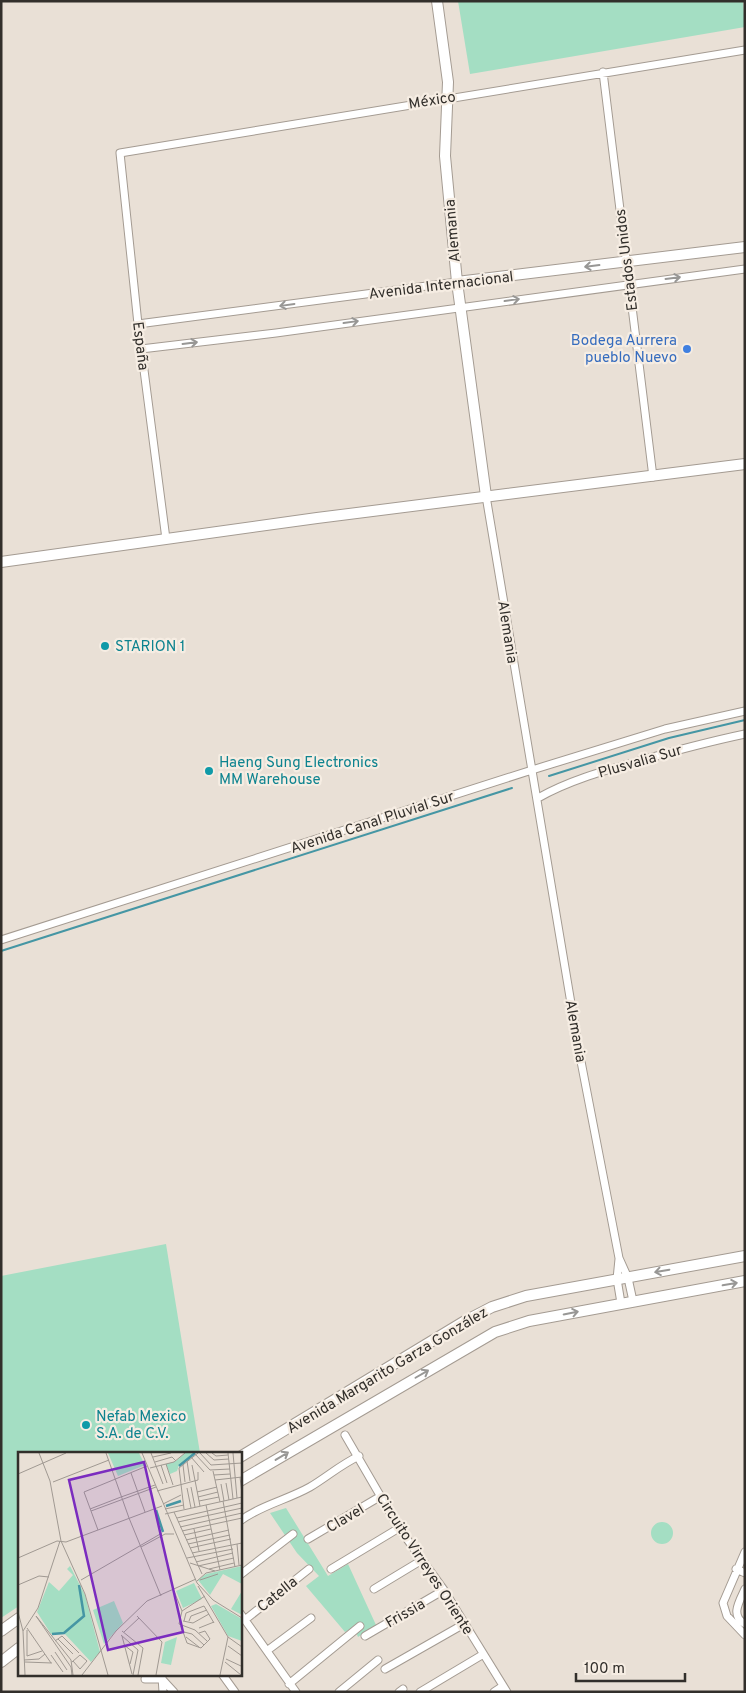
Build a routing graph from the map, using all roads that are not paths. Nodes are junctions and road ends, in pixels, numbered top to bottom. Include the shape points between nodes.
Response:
1 (437, 1) edge
2 (745, 50) edge
3 (603, 72) junction
4 (447, 98) junction
5 (120, 153) joint
6 (745, 247) edge
7 (626, 262) junction
8 (745, 269) edge
9 (457, 282) junction
10 (629, 284) junction
11 (460, 306) junction
12 (138, 324) junction
13 (141, 349) junction
14 (745, 464) edge
15 (653, 477) junction
16 (486, 496) junction
17 (166, 539) junction
18 (1, 562) edge
19 (745, 711) edge
20 (745, 734) edge
21 (532, 770) junction
22 (538, 798) junction
23 (1, 940) edge
24 (745, 1256) edge
25 (618, 1258) junction
26 (628, 1278) junction
27 (617, 1279) junction
28 (745, 1281) edge
29 (633, 1301) junction
30 (621, 1303) junction
31 (345, 1435) dead end
32 (241, 1456) edge
33 (359, 1456) junction
34 (241, 1480) edge
35 (381, 1496) junction
36 (241, 1520) edge
37 (399, 1528) junction
38 (293, 1534) dead end
39 (308, 1539) dead end
40 (744, 1556) edge
41 (422, 1560) junction
42 (309, 1569) dead end
43 (331, 1569) dead end
44 (736, 1569) junction
45 (745, 1572) edge
46 (241, 1575) edge
47 (374, 1589) dead end
48 (745, 1589) edge
49 (444, 1590) junction
50 (241, 1613) edge
51 (311, 1618) dead end
52 (18, 1619) edge
53 (246, 1619) junction
54 (464, 1624) junction
55 (744, 1624) edge
56 (360, 1626) dead end
57 (1, 1632) edge
58 (745, 1635) edge
59 (365, 1636) dead end
60 (18, 1649) edge
61 (268, 1650) junction
62 (482, 1655) junction
63 (378, 1660) dead end
64 (1, 1662) edge
65 (385, 1668) dead end
66 (162, 1676) edge
67 (223, 1676) edge
68 (145, 1679) dead end
69 (289, 1684) junction
70 (505, 1689) edge
71 (163, 1692) edge
72 (174, 1692) edge
73 (235, 1692) edge
74 (296, 1692) edge
75 (339, 1692) edge
76 (420, 1692) edge
77 (494, 1692) edge

1 - 4 main road, Alemania via 447,70
2 - 3 street, México
3 - 4 street, México
3 - 7 street, Estados Unidos
4 - 5 street, México
4 - 9 main road, Alemania via 445,156
5 - 12 street, España
6 - 7 main road, Avenida Internacional
7 -> 9 main road, Avenida Internacional
7 - 10 street, Estados Unidos
10 -> 8 street, Avenida Internacional
9 - 11 main road, Alemania
9 -> 12 street, Avenida Internacional
11 -> 10 street, Avenida Internacional
10 - 15 street, Estados Unidos
13 -> 11 street, Avenida Internacional
11 - 16 main road, Alemania
12 - 13 street, España
13 - 17 street, España
14 - 15 main road
15 - 16 main road
16 - 17 main road
16 - 21 street, Alemania
17 - 18 main road
19 - 21 street, Avenida Canal Pluvial Sur via 665,729
20 - 22 street, Plusvalia Sur via 590,775
21 - 22 street, Alemania
21 - 23 street, Avenida Canal Pluvial Sur
22 - 25 street, Alemania via 579,1052
24 -> 26 main road, Avenida Margarito Garza González
25 - 26 street, Alemania
25 - 27 street, Alemania
26 - 27 main road, Avenida Margarito Garza González
26 - 29 street, Alemania
27 - 30 street, Alemania
27 - 32 main road, Avenida Margarito Garza González via 526,1296 492,1307 465,1320
29 -> 28 main road, Avenida Margarito Garza González
29 - 30 main road, Avenida Margarito Garza González
34 -> 30 main road, Avenida Margarito Garza González via 495,1332 515,1324
31 - 33 street, Circuito Virreyes Oriente
33 - 35 street, Circuito Virreyes Oriente
33 - 36 street via 340,1465 310,1487 275,1501
35 - 37 street, Circuito Virreyes Oriente
35 - 39 street, Clavel
37 - 41 street, Circuito Virreyes Oriente
37 - 43 street
38 - 46 street
40 - 44 street
41 - 47 street
41 - 49 street, Circuito Virreyes Oriente
42 - 53 street, Catella
44 - 45 street
44 - 58 street via 724,1598 725,1611
48 - 55 street via 736,1610 736,1616
49 - 54 street, Circuito Virreyes Oriente
49 - 59 street, Frissia
50 - 53 street
51 - 61 street
52 - 57 main road
53 - 61 street
54 - 62 street, Circuito Virreyes Oriente
54 - 65 street
55 - 58 street
56 - 69 street
60 - 64 main road
61 - 69 street
62 - 70 street, Circuito Virreyes Oriente
62 - 76 street
63 - 75 street
66 - 68 street
66 - 71 street
66 - 72 street
67 - 73 street
69 - 74 street
70 - 77 street

